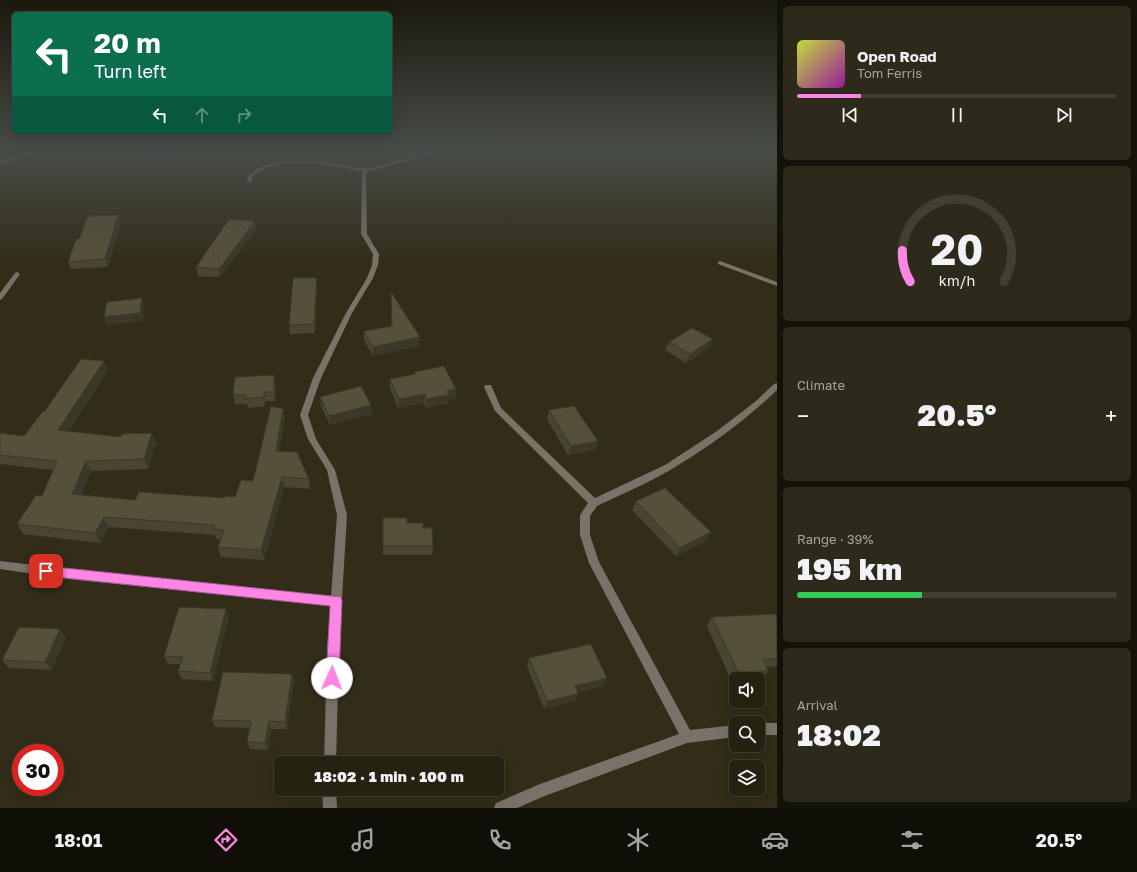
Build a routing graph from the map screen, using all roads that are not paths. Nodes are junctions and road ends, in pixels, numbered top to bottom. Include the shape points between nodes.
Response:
1 (364, 187) edge
2 (720, 263) dead end
3 (17, 274) dead end
4 (777, 284) edge
5 (0, 298) edge
6 (777, 386) edge
7 (488, 387) dead end
8 (594, 503) junction
9 (0, 565) edge
10 (336, 601) junction
11 (765, 729) edge
12 (777, 729) edge
13 (729, 732) edge
14 (687, 737) junction
15 (330, 756) edge
16 (329, 796) edge
17 (330, 808) edge
18 (501, 808) edge

1 - 10 street via 364,234 376,254 375,265 317,378 304,414 312,439 331,470 342,515
2 - 4 street
3 - 5 street
6 - 8 street via 720,433 668,468
7 - 8 street via 498,409
8 - 14 street via 586,514 585,535 594,562
9 - 10 street
10 - 15 street
11 - 12 street
13 - 14 street
14 - 18 street
16 - 17 street

